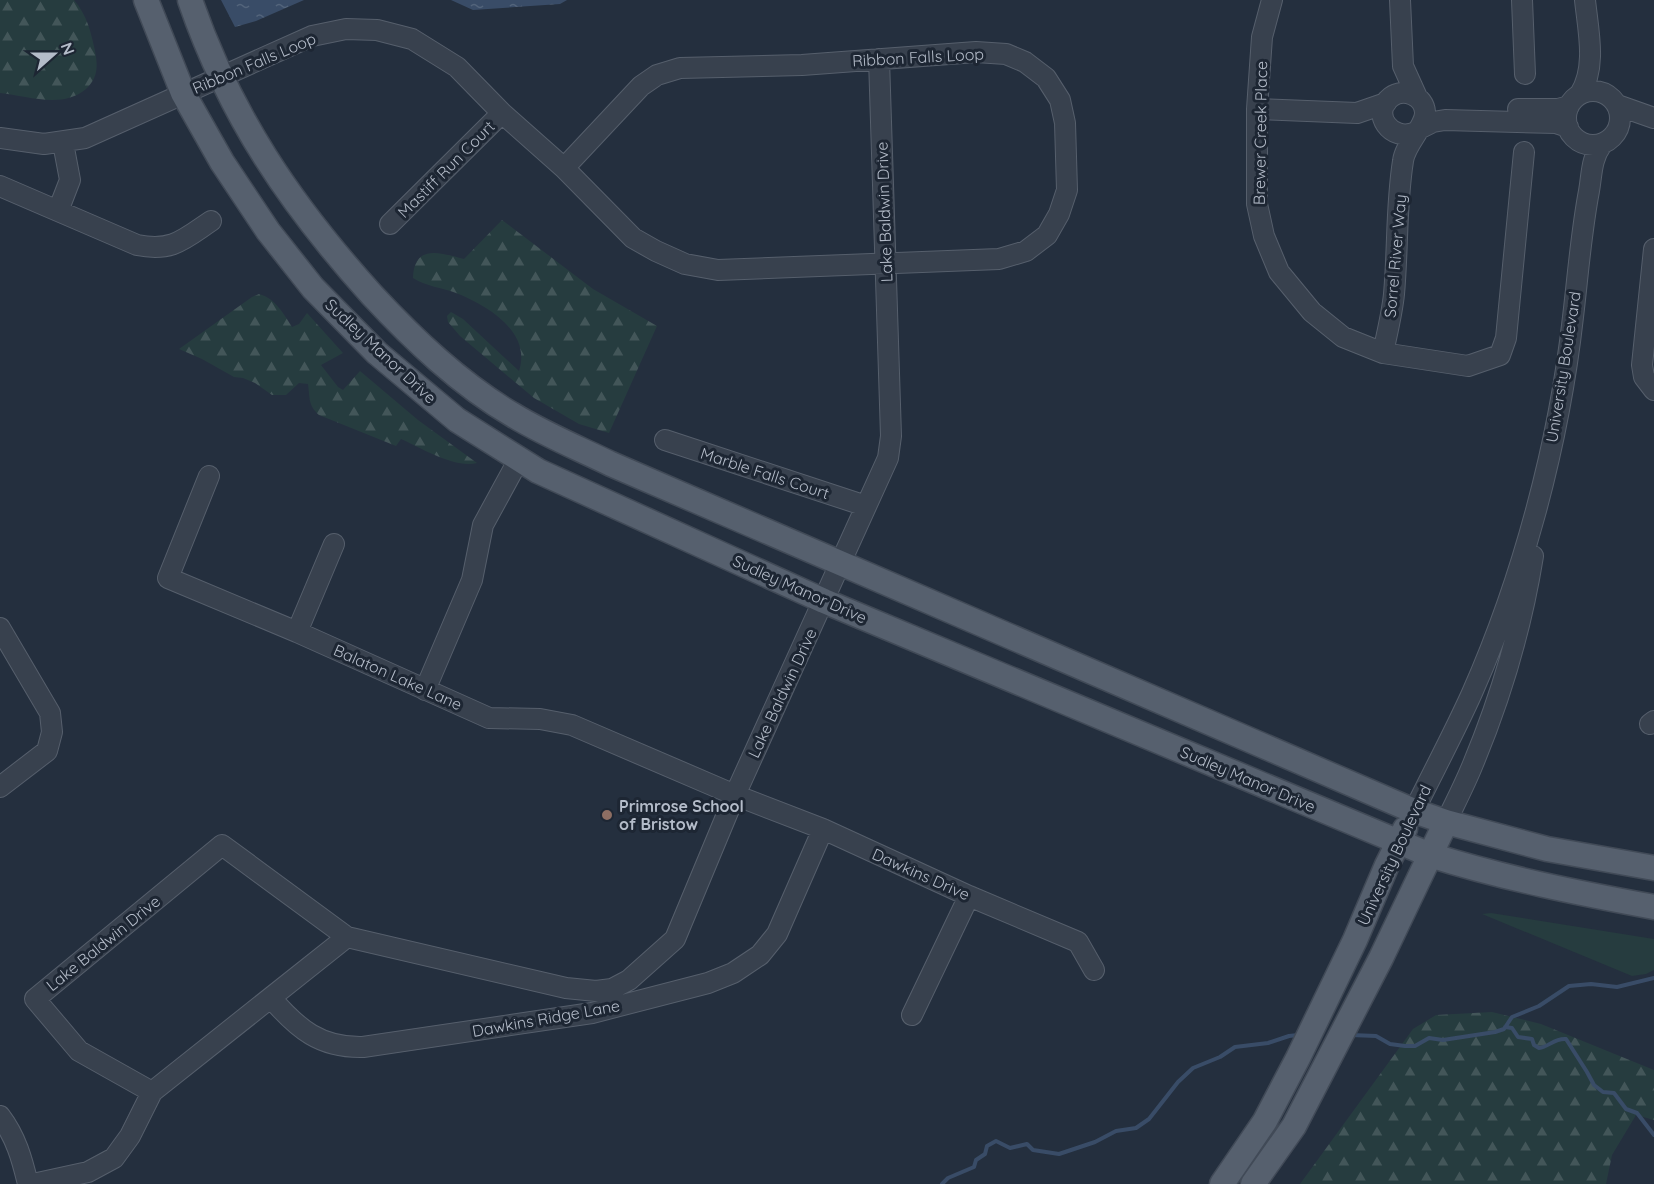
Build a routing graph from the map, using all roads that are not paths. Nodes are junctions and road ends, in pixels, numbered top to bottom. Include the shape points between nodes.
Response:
1 (146, 0) edge
2 (190, 0) edge
3 (1272, 0) edge
4 (1400, 0) edge
5 (1522, 0) edge
6 (1586, 0) edge
7 (1589, 42) junction
8 (879, 59) junction
9 (1403, 66) junction
10 (1525, 74) dead end
11 (220, 76) junction
12 (183, 93) junction
13 (1388, 100) junction
14 (1420, 100) junction
15 (1575, 100) junction
16 (1613, 100) junction
17 (1257, 109) junction
18 (502, 113) junction
19 (1357, 113) junction
20 (1654, 120) edge
21 (1390, 129) junction
22 (1418, 130) junction
23 (1618, 130) junction
24 (1571, 133) junction
25 (0, 138) edge
26 (63, 143) junction
27 (1602, 144) junction
28 (1524, 152) dead end
29 (1403, 158) junction
30 (564, 168) junction
31 (0, 186) edge
32 (58, 211) junction
33 (1583, 220) junction
34 (211, 221) dead end
35 (390, 224) dead end
36 (1654, 249) edge
37 (885, 262) junction
38 (1383, 353) junction
39 (1654, 390) edge
40 (665, 440) dead end
41 (519, 459) junction
42 (209, 476) dead end
43 (866, 506) junction
44 (1535, 512) junction
45 (334, 544) dead end
46 (841, 564) junction
47 (824, 601) junction
48 (0, 628) edge
49 (297, 632) junction
50 (425, 690) junction
51 (0, 788) edge
52 (735, 795) junction
53 (1414, 811) junction
54 (1446, 822) junction
55 (823, 829) junction
56 (1398, 842) junction
57 (1430, 855) junction
58 (1654, 868) edge
59 (969, 896) junction
60 (1654, 907) edge
61 (347, 937) junction
62 (1094, 970) dead end
63 (271, 998) junction
64 (912, 1015) dead end
65 (152, 1092) junction
66 (0, 1116) edge
67 (28, 1184) edge
68 (33, 1184) edge
69 (1222, 1184) edge
70 (1253, 1184) edge

1 - 12 main road, Sudley Manor Drive
2 - 11 main road, Sudley Manor Drive
3 - 17 street, Brewer Creek Place via 1262,37
4 - 9 street
5 - 10 street
6 - 7 street
7 - 15 street via 1587,80
7 - 16 street via 1599,75
8 - 30 street, Ribbon Falls Loop via 680,68 657,75 641,86
8 - 37 street, Lake Baldwin Drive
8 - 37 street, Ribbon Falls Loop via 976,52 1006,54 1025,62 1046,78 1060,100 1066,155 1067,190 1059,214 1047,235 1026,251 999,258
9 - 13 street
9 - 14 street
11 - 12 street, Ribbon Falls Loop
11 - 18 street, Ribbon Falls Loop via 312,36 346,29 377,30 412,39 457,66
11 - 46 main road, Sudley Manor Drive via 261,152 320,235 400,325 450,370 513,415 553,437
12 - 26 street, Ribbon Falls Loop via 113,127
12 - 41 main road, Sudley Manor Drive via 222,162 268,231 313,288 378,353 458,420
13 - 14 street via 1404,93
13 - 19 street
13 - 21 street via 1383,117
14 - 15 street via 1452,110 1554,109
14 - 22 street via 1426,115
15 - 16 street via 1597,91
15 - 24 street via 1566,115
16 - 20 street
16 - 23 street via 1621,117
17 - 19 street
17 - 38 street, Brewer Creek Place via 1257,204 1264,236 1279,272 1312,312 1343,338
18 - 30 street, Ribbon Falls Loop
18 - 35 street, Mastiff Run Court
19 - 21 street
20 - 23 street
21 - 22 street via 1402,135
21 - 29 street, Sorrel River Way
22 - 24 street via 1445,120 1556,123
22 - 29 street, Sorrel River Way
23 - 27 street
24 - 27 street via 1586,145
24 - 33 street, University Boulevard via 1581,160
25 - 26 street, Ribbon Falls Loop
26 - 32 street via 70,180
27 - 33 street, University Boulevard via 1593,160
28 - 38 street, Brewer Creek Place via 1506,338 1500,355 1468,366
29 - 38 street, Sorrel River Way via 1394,297
30 - 37 street, Ribbon Falls Loop via 633,238 685,264 718,270
31 - 32 street
32 - 34 street via 152,248 167,247
33 - 44 street, University Boulevard via 1568,355
36 - 39 street via 1642,364 1644,377
37 - 43 street, Lake Baldwin Drive via 891,436 888,458
40 - 43 street, Marble Falls Court
41 - 47 main road, Sudley Manor Drive via 537,471
41 - 50 street via 483,525 472,580
42 - 49 street, Balaton Lake Lane via 168,578
43 - 46 street, Lake Baldwin Drive
44 - 53 street, University Boulevard via 1484,663
44 - 54 street, University Boulevard via 1533,559 1506,671 1473,766
45 - 49 street
46 - 47 street, Lake Baldwin Drive
46 - 53 main road, Sudley Manor Drive
47 - 52 street, Lake Baldwin Drive
47 - 56 main road, Sudley Manor Drive
48 - 51 street via 50,713 52,732 47,751
49 - 50 street, Balaton Lake Lane
50 - 52 street, Balaton Lake Lane via 489,718 540,719 572,725
52 - 55 street, Dawkins Drive
52 - 61 street, Lake Baldwin Drive via 675,939 629,980 612,989 596,992 566,988
53 - 54 main road, Sudley Manor Drive
53 - 56 main road, University Boulevard
54 - 57 main road, University Boulevard
54 - 58 main road, Sudley Manor Drive via 1547,849
55 - 59 street, Dawkins Drive
55 - 63 street, Dawkins Ridge Lane via 773,939 747,965 708,983 592,1013 363,1047 317,1038 296,1025
56 - 57 main road, Sudley Manor Drive
56 - 69 main road, University Boulevard via 1298,1058 1265,1121
57 - 60 main road, Sudley Manor Drive via 1562,890
57 - 70 main road, University Boulevard via 1294,1126
59 - 62 street, Dawkins Drive via 1078,942
59 - 64 street
61 - 63 street
61 - 65 street, Lake Baldwin Drive via 222,845 35,999 79,1052
63 - 65 street
65 - 68 street via 114,1158 88,1172
66 - 67 street via 22,1156

